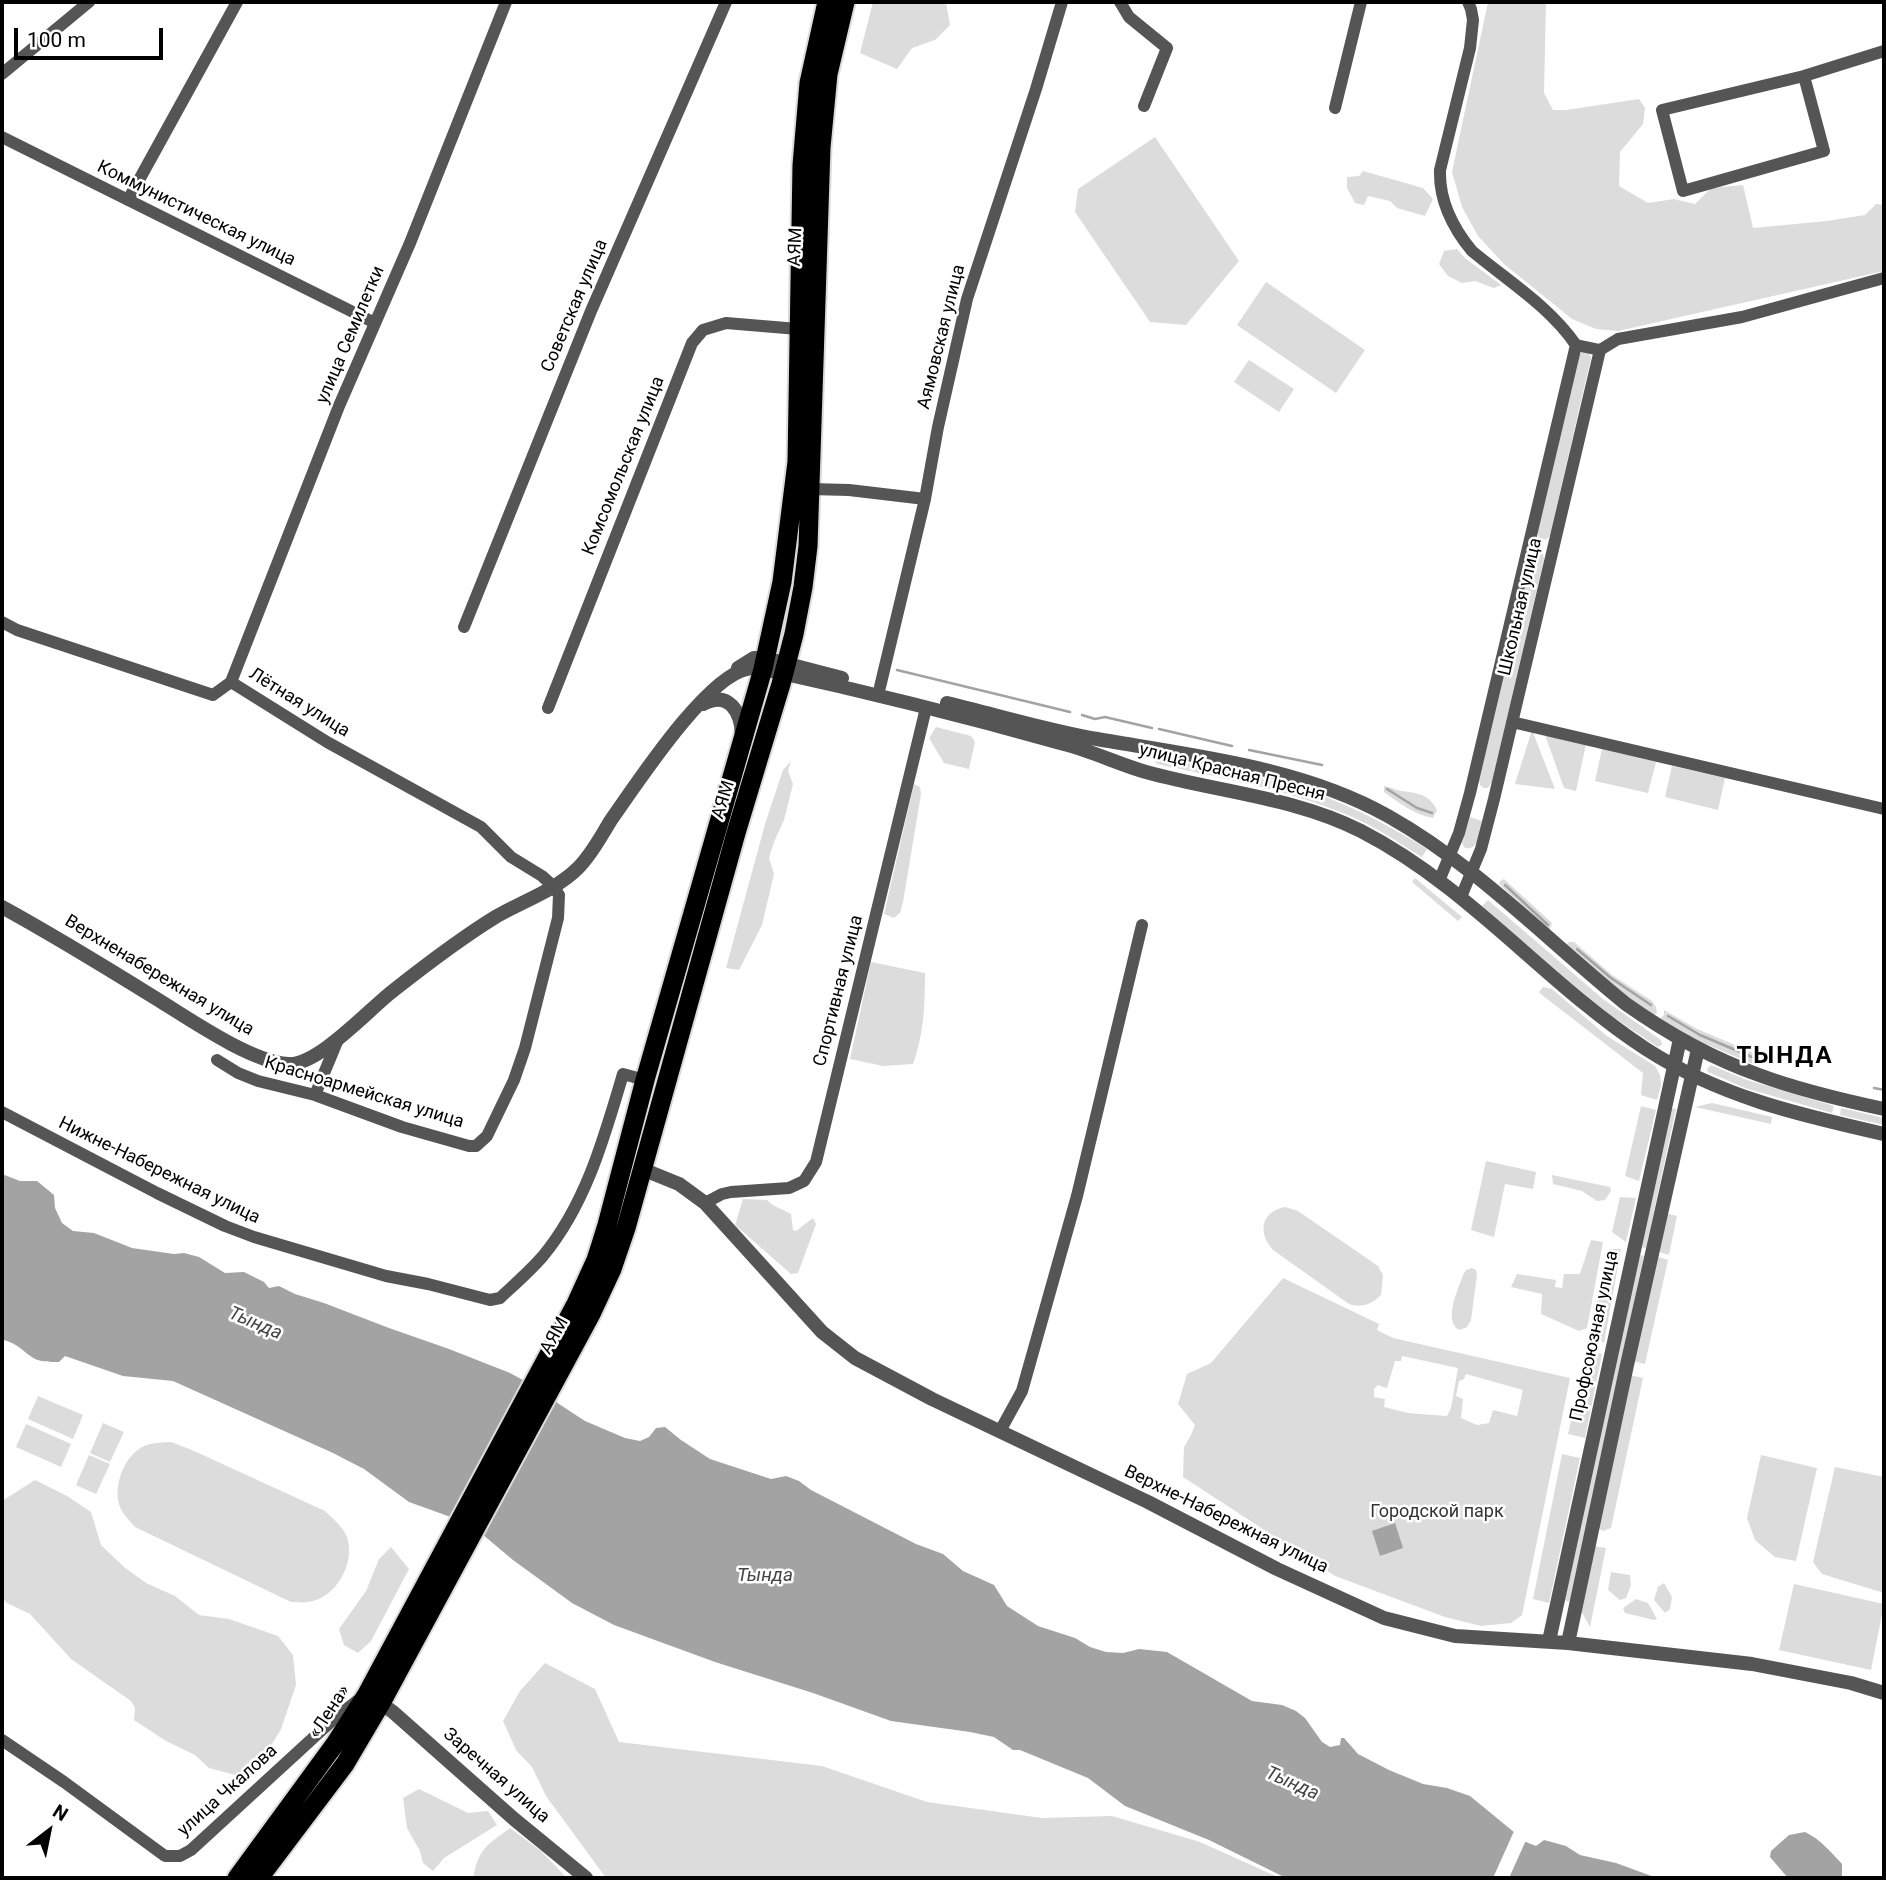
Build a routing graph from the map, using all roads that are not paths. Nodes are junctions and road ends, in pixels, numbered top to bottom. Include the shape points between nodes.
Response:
1 (89, 2) edge
2 (237, 2) edge
3 (506, 2) edge
4 (726, 2) edge
5 (827, 2) edge
6 (845, 2) edge
7 (1062, 2) edge
8 (1120, 2) edge
9 (1361, 2) edge
10 (1468, 2) edge
11 (1884, 51) edge
12 (2, 74) edge
13 (1804, 76) junction
14 (1144, 106) dead end
15 (1335, 108) dead end
16 (2, 137) edge
17 (128, 200) junction
18 (1884, 278) edge
19 (376, 323) junction
20 (798, 329) junction
21 (1576, 345) junction
22 (1600, 350) junction
23 (810, 489) junction
24 (925, 499) junction
25 (1531, 541) junction
26 (1552, 547) junction
27 (2, 622) edge
28 (464, 627) dead end
29 (764, 664) junction
30 (785, 669) junction
31 (231, 682) junction
32 (880, 687) junction
33 (548, 708) dead end
34 (926, 708) junction
35 (693, 710) junction
36 (1512, 722) junction
37 (743, 740) junction
38 (1470, 793) junction
39 (1494, 799) junction
40 (1884, 809) edge
41 (1450, 856) junction
42 (1472, 872) junction
43 (1439, 881) junction
44 (553, 886) junction
45 (1461, 897) junction
46 (2, 907) edge
47 (1142, 925) dead end
48 (339, 1037) junction
49 (1680, 1039) junction
50 (1698, 1049) junction
51 (217, 1060) dead end
52 (302, 1063) joint
53 (1674, 1066) junction
54 (1692, 1076) junction
55 (645, 1080) junction
56 (1669, 1086) junction
57 (1689, 1091) junction
58 (315, 1095) junction
59 (1884, 1109) edge
60 (2, 1112) edge
61 (1884, 1134) edge
62 (642, 1170) junction
63 (705, 1203) junction
64 (565, 1342) junction
65 (1000, 1431) junction
66 (448, 1561) joint
67 (1556, 1606) junction
68 (1574, 1611) junction
69 (1549, 1641) junction
70 (1568, 1643) junction
71 (1884, 1693) edge
72 (374, 1699) junction
73 (2, 1740) edge
74 (237, 1878) edge
75 (259, 1878) edge
76 (586, 1878) edge

1 - 12 street
2 - 17 street
3 - 19 street, улица Семилетки
4 - 28 street, Советская улица via 591,311
5 - 20 highway, АЯМ via 809,83
6 - 23 highway, АЯМ via 828,74 821,147
7 - 24 street, Аямовская улица via 967,299
8 - 14 street via 1129,17 1167,48
9 - 15 street
10 - 21 street via 1473,20 1470,48 1440,170 1445,204 1472,251 1548,312
11 - 13 street
13 - 13 street via 1662,110 1683,191 1824,151
16 - 17 street, Коммунистическая улица
17 - 19 street, Коммунистическая улица
18 - 22 street via 1742,317 1618,339
19 - 31 street, улица Семилетки
20 - 29 highway, АЯМ via 797,462 782,582
20 - 33 street, Комсомольская улица via 726,323 703,330 692,343
21 - 22 street
21 - 25 street, Школьная улица
22 - 26 street, Школьная улица
23 - 24 street
23 - 30 highway, АЯМ via 803,587
24 - 32 street, Аямовская улица
25 - 26 street
25 - 38 street, Школьная улица
26 - 36 street, Школьная улица
27 - 31 street, Лётная улица via 214,695
29 - 30 street
29 - 35 street, Красноармейская улица via 721,682
29 - 37 highway, АЯМ
30 - 32 street, улица Красная Пресня
30 - 34 street, улица Красная Пресня
30 - 62 highway, АЯМ
31 - 44 street, Лётная улица via 327,742 481,827 511,857
32 - 41 street, улица Красная Пресня via 1320,786 1388,816
34 - 43 street, улица Красная Пресня via 1066,744 1148,773 1327,816 1388,846
34 - 63 street, Спортивная улица via 816,1163 804,1181 789,1188 731,1192
35 - 37 street via 715,699 729,702 737,710
35 - 44 street, Красноармейская улица via 587,857
36 - 39 street, Школьная улица
36 - 40 street
37 - 55 highway, АЯМ
38 - 39 street
38 - 41 street, Школьная улица
39 - 42 street, Школьная улица
41 - 42 street, улица Красная Пресня
41 - 43 street, Школьная улица
42 - 45 street, Школьная улица
42 - 49 street, улица Красная Пресня via 1617,996
43 - 45 street, улица Красная Пресня
44 - 48 street, Красноармейская улица via 480,927 393,990
44 - 58 street, Красноармейская улица via 559,895 558,918 520,1064 482,1142 469,1146
45 - 53 street, улица Красная Пресня via 1600,1016
46 - 52 street, Верхненабережная улица via 246,1051 288,1064
47 - 65 street via 1065,1240 1022,1391
48 - 52 street, Красноармейская улица
48 - 58 street
49 - 50 street, улица Красная Пресня
49 - 53 street, Профсоюзная улица
50 - 54 street
50 - 59 street, улица Красная Пресня via 1760,1076
51 - 58 street, Красноармейская улица via 258,1081
53 - 54 street, улица Красная Пресня
53 - 56 street, Профсоюзная улица
54 - 57 street
54 - 61 street, улица Красная Пресня via 1752,1101
55 - 60 street, Нижне-Набережная улица via 622,1074 593,1171 561,1230 533,1267 495,1300 362,1270 225,1226
55 - 64 highway, АЯМ via 607,1225
56 - 57 street
56 - 67 street, Профсоюзная улица
57 - 68 street
62 - 63 street, Верхне-Набережная улица via 679,1184
62 - 64 highway, АЯМ via 612,1269 591,1314
63 - 65 street, Верхне-Набережная улица via 838,1345 866,1364
64 - 66 highway, АЯМ
65 - 69 street, Верхне-Набережная улица via 1384,1618 1455,1636
66 - 72 highway, «Лена»
67 - 68 street
67 - 69 street, Профсоюзная улица
68 - 70 street
69 - 70 street, Верхне-Набережная улица
70 - 71 street, Верхне-Набережная улица via 1752,1664
72 - 73 street, улица Чкалова via 336,1717 180,1856 165,1856
72 - 74 highway, «Лена» via 335,1744
72 - 75 highway, «Лена» via 345,1763
72 - 76 street, Заречная улица

